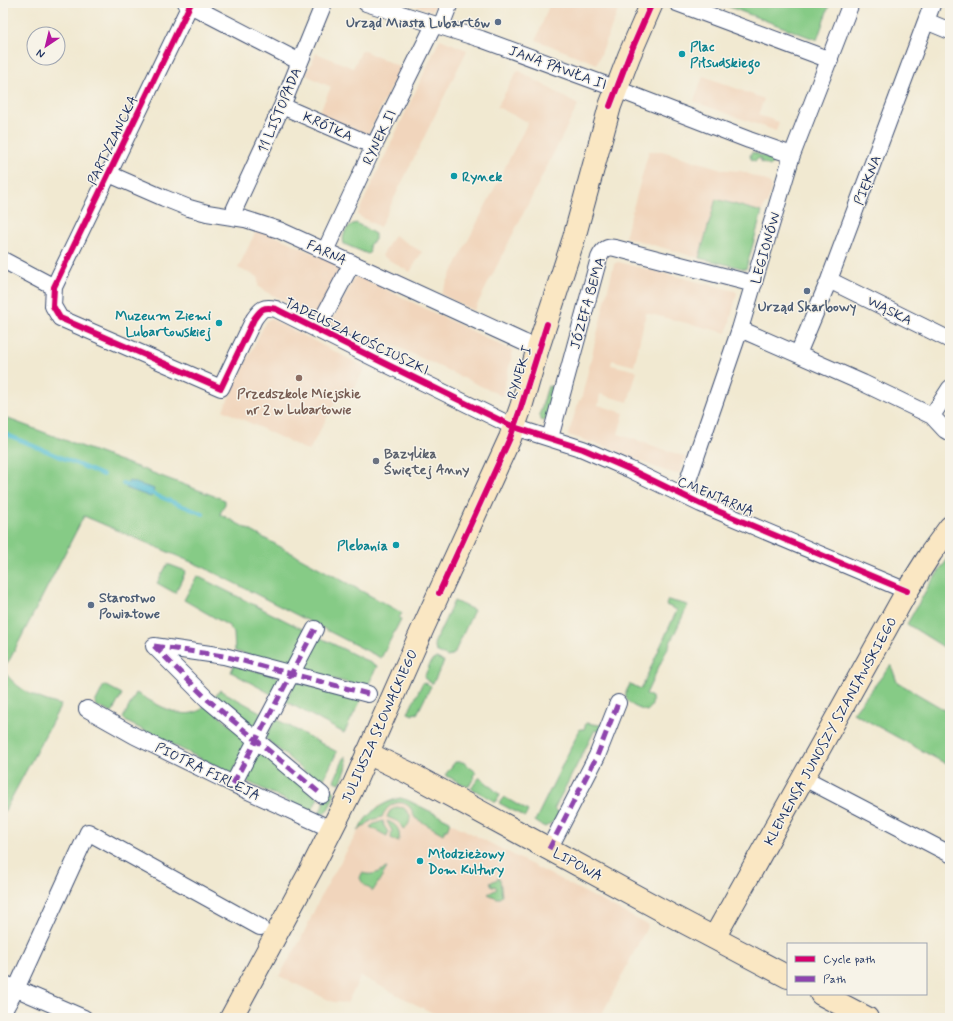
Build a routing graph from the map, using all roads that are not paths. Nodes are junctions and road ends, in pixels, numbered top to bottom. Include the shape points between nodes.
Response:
1 (324, 3) edge
2 (366, 3) edge
3 (450, 3) edge
4 (652, 3) edge
5 (678, 3) edge
6 (851, 3) edge
7 (189, 4) edge
8 (932, 5) dead end
9 (926, 21) junction
10 (438, 25) junction
11 (950, 32) edge
12 (830, 60) junction
13 (300, 62) junction
14 (616, 89) junction
15 (282, 106) junction
16 (374, 146) junction
17 (792, 155) junction
18 (109, 174) junction
19 (233, 217) junction
20 (325, 251) junction
21 (3, 260) edge
22 (352, 263) junction
23 (829, 280) junction
24 (754, 284) junction
25 (54, 287) junction
26 (317, 329) junction
27 (740, 329) junction
28 (950, 340) edge
29 (538, 348) junction
30 (798, 354) junction
31 (950, 388) edge
32 (932, 416) junction
33 (514, 427) junction
34 (950, 433) edge
35 (550, 438) junction
36 (683, 495) junction
37 (950, 527) edge
38 (907, 590) junction
39 (315, 629) dead end
40 (291, 674) junction
41 (368, 694) dead end
42 (618, 702) dead end
43 (87, 709) dead end
44 (256, 740) junction
45 (367, 753) junction
46 (804, 778) junction
47 (233, 784) junction
48 (322, 795) dead end
49 (331, 829) junction
50 (549, 848) junction
51 (950, 854) edge
52 (260, 927) dead end
53 (714, 938) junction
54 (787, 976) edge
55 (9, 986) edge
56 (823, 995) edge
57 (3, 1012) edge
58 (84, 1018) edge
59 (231, 1018) edge
60 (867, 1018) edge

1 - 13 street, 11 LISTOPADA
2 - 10 street, JANA PAWŁA II
3 - 10 street, RYNEK II
4 - 14 main road, RYNEK I
5 - 12 street
6 - 12 street, LEGIONÓW
7 - 13 street
7 - 18 street, PARTYZANCKA
8 - 9 street, PIĘKNA
9 - 11 street
9 - 23 street, PIĘKNA
10 - 14 street, JANA PAWŁA II
10 - 16 street, RYNEK II
12 - 17 street, LEGIONÓW
13 - 15 street, 11 LISTOPADA
14 - 17 street, JANA PAWŁA II
14 - 29 main road, RYNEK I via 558,292
15 - 16 street, KRÓTKA
15 - 19 street, 11 LISTOPADA
16 - 20 street, RYNEK II
17 - 24 street, LEGIONÓW
18 - 19 street, FARNA via 189,208
18 - 25 street, PARTYZANCKA
19 - 20 street, FARNA via 261,224
20 - 22 street, FARNA
21 - 25 street
22 - 26 street
22 - 29 street, FARNA
23 - 28 street, WĄSKA
23 - 30 street, PIĘKNA
24 - 27 street, LEGIONÓW
24 - 35 street, JÓZEFA BEMA via 611,247 604,250 599,258
25 - 26 street, TADEUSZA KOŚCIUSZKI via 53,306 60,318 221,388 260,310 267,307 276,309
26 - 33 street, TADEUSZA KOŚCIUSZKI
27 - 30 street
27 - 36 street, LEGIONÓW
29 - 33 main road, RYNEK I
30 - 32 street
31 - 32 street
32 - 34 street
33 - 35 street, CMENTARNA
33 - 45 main road, JULIUSZA SŁOWACKIEGO
35 - 36 street, CMENTARNA via 583,449
36 - 38 street, CMENTARNA
37 - 38 main road, KLEMENSA JUNOSZY SZANIAWSKIEGO
38 - 46 main road, KLEMENSA JUNOSZY SZANIAWSKIEGO
39 - 40 street
40 - 41 street
40 - 44 street
40 - 44 street via 224,656 154,646 207,699
42 - 50 street via 597,756
43 - 47 street, PIOTRA FIRLEJA via 135,736
44 - 47 street
44 - 48 street
45 - 49 main road, JULIUSZA SŁOWACKIEGO
45 - 50 main road, LIPOWA via 403,769
46 - 51 street
46 - 53 main road, KLEMENSA JUNOSZY SZANIAWSKIEGO
47 - 49 street, PIOTRA FIRLEJA
49 - 59 main road, JULIUSZA SŁOWACKIEGO
50 - 53 main road, LIPOWA
52 - 55 street via 88,832
53 - 54 main road, LIPOWA
55 - 57 street
55 - 58 street
56 - 60 main road

